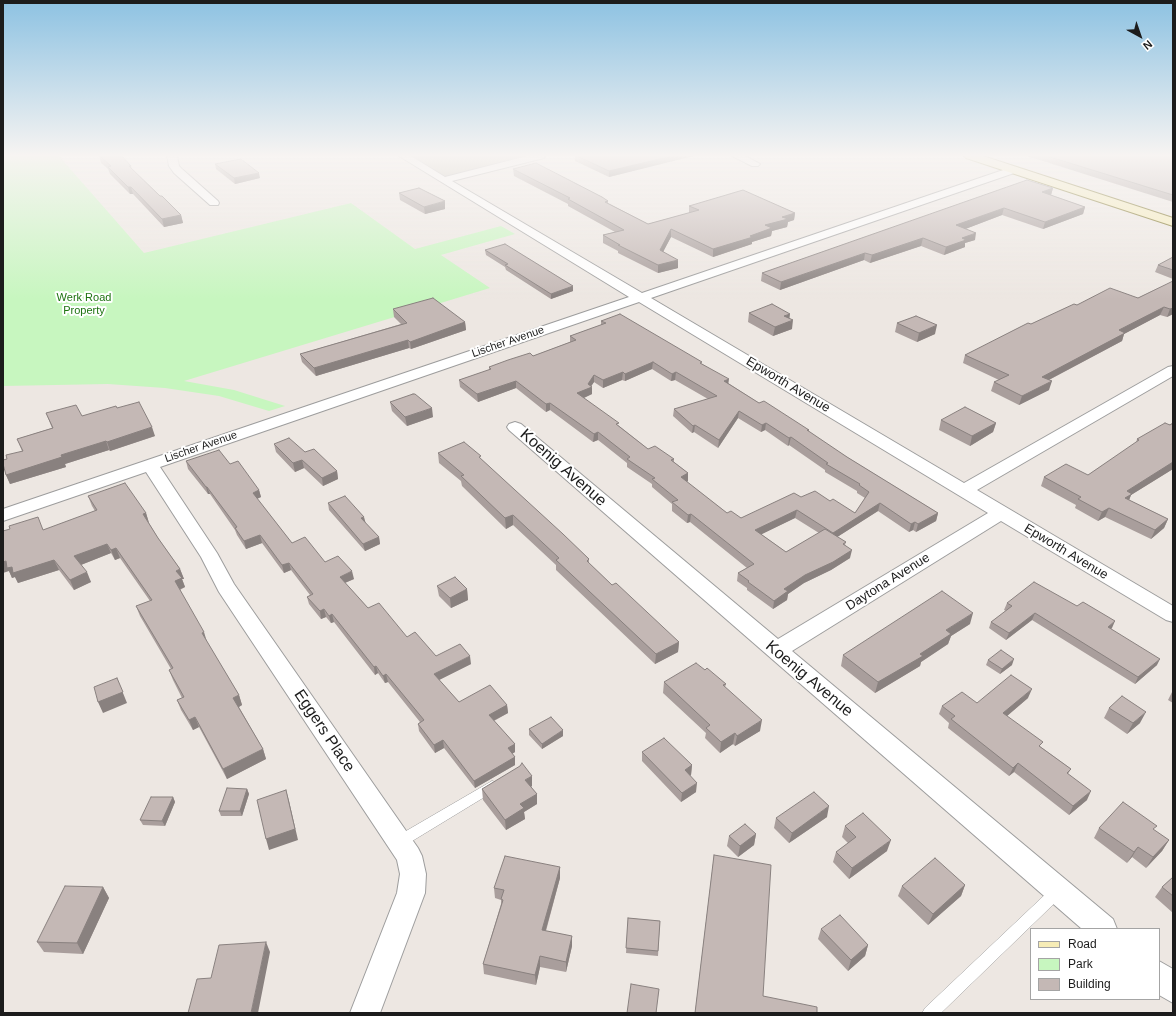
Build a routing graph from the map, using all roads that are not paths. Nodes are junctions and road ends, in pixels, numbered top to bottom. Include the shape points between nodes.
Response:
1 (483, 203) edge
2 (916, 203) edge
3 (1116, 203) edge
4 (1173, 222) edge
5 (641, 298) junction
6 (1173, 370) edge
7 (515, 427) dead end
8 (150, 465) junction
9 (964, 490) junction
10 (1000, 513) junction
11 (3, 515) edge
12 (1173, 615) edge
13 (775, 651) junction
14 (503, 779) edge
15 (399, 842) junction
16 (1058, 891) junction
17 (1102, 928) edge
18 (1160, 977) edge
19 (1173, 988) edge
20 (365, 1013) edge
21 (930, 1013) edge

1 - 5 street, Epworth Avenue
2 - 5 street, Lischer Avenue
3 - 4 street
5 - 8 street, Lischer Avenue
5 - 9 street, Epworth Avenue
6 - 9 street
7 - 13 street, Koenig Avenue
8 - 11 street, Lischer Avenue
8 - 15 street, Eggers Place via 210,557 226,587
9 - 10 street, Epworth Avenue
10 - 12 street, Epworth Avenue
10 - 13 street, Daytona Avenue
13 - 16 street, Koenig Avenue
14 - 15 lane
15 - 20 street, Eggers Place via 409,856 413,874 411,893
16 - 17 street, Koenig Avenue
16 - 21 lane
18 - 19 street

